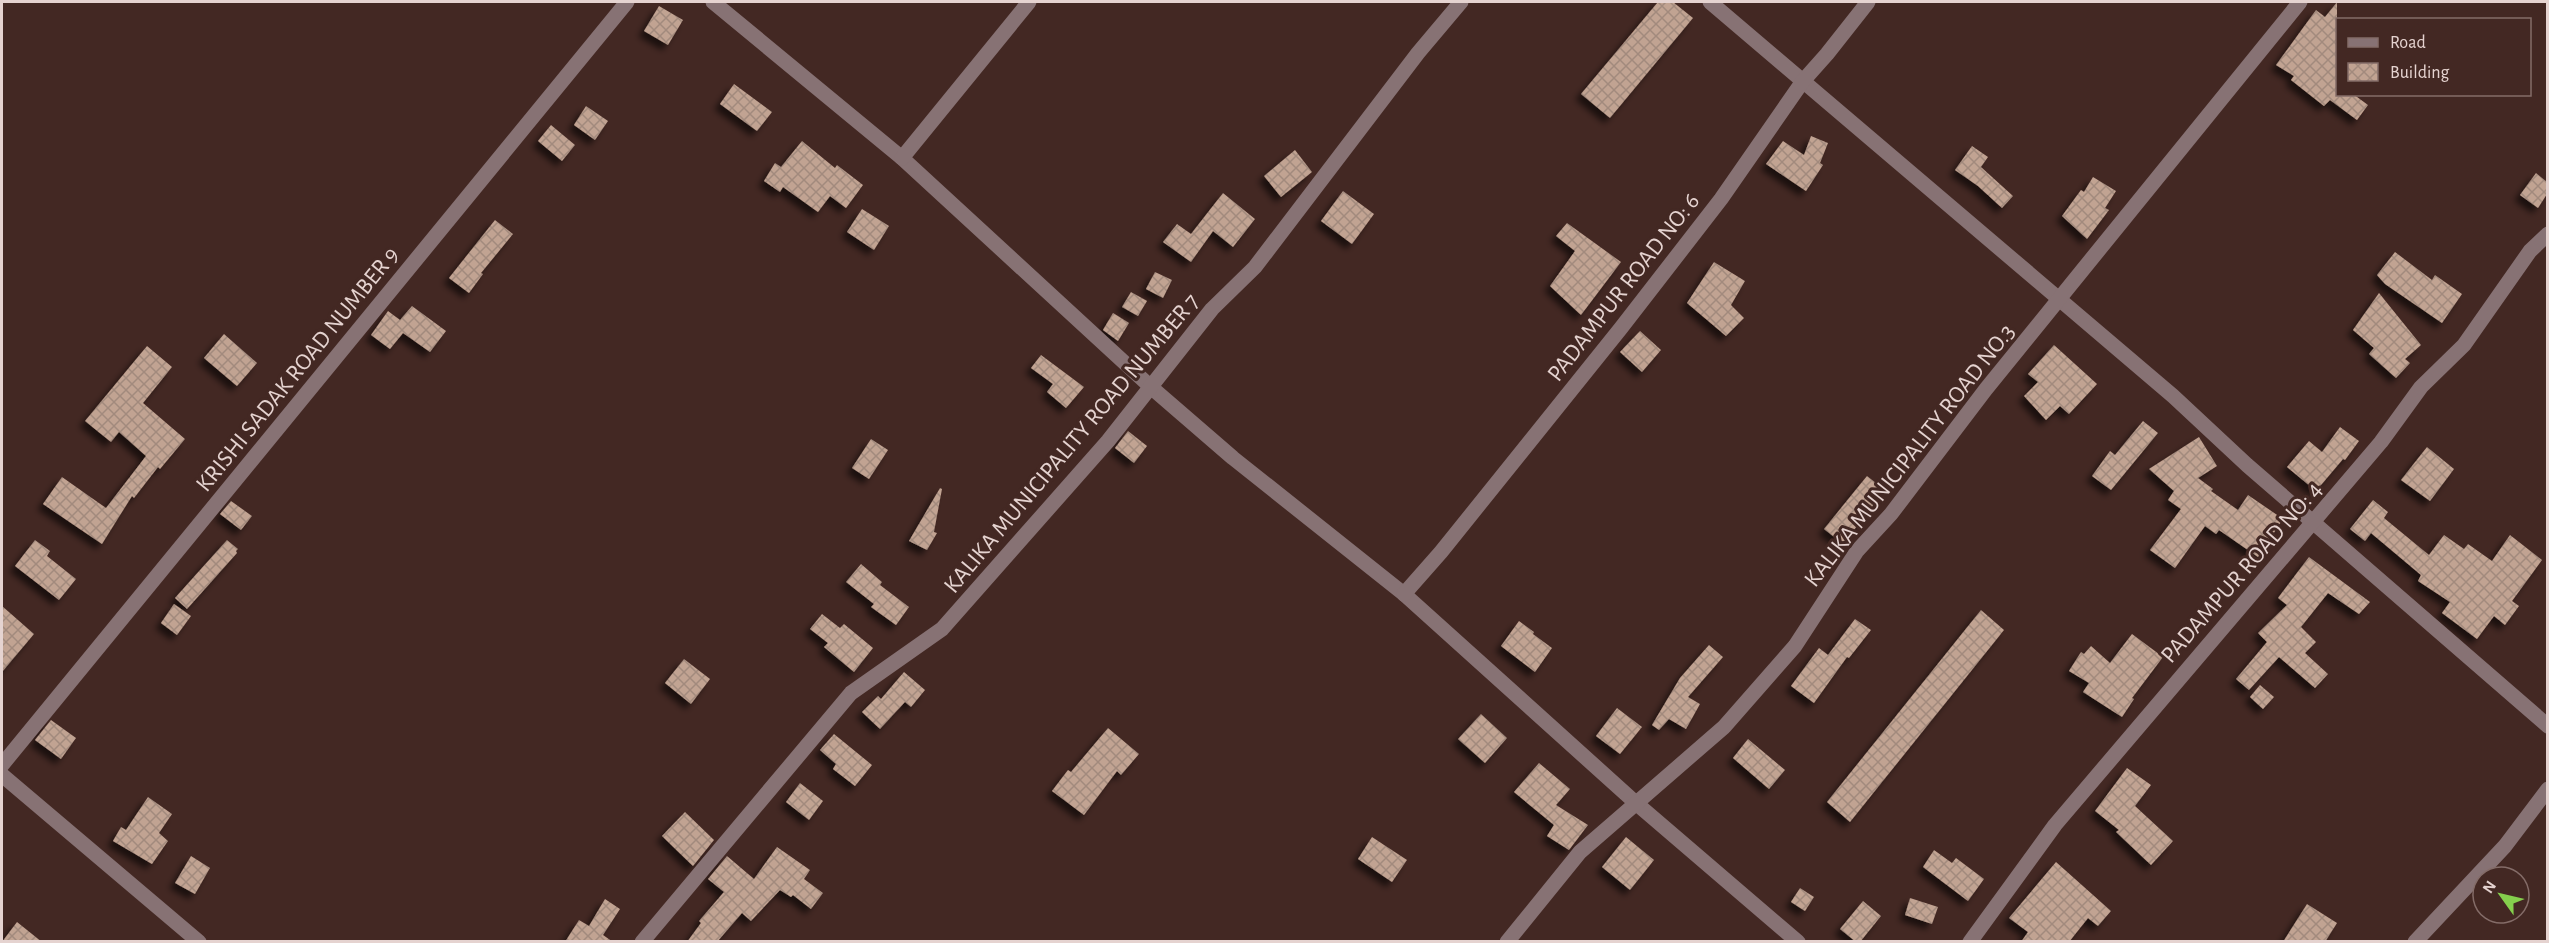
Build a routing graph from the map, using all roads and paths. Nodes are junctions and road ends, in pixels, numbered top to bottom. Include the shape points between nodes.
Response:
1 (627, 2) edge
2 (713, 2) edge
3 (1029, 2) edge
4 (1461, 2) edge
5 (1710, 2) edge
6 (1868, 2) edge
7 (2300, 2) edge
8 (1803, 81) junction
9 (902, 158) junction
10 (2547, 234) edge
11 (2059, 301) junction
12 (1152, 388) junction
13 (2313, 523) junction
14 (1404, 594) junction
15 (2547, 726) edge
16 (2, 765) edge
17 (2, 775) edge
18 (2547, 789) edge
19 (1637, 804) junction
20 (199, 942) edge
21 (642, 942) edge
22 (1507, 942) edge
23 (1798, 942) edge
24 (1970, 942) edge
25 (2415, 942) edge

1 - 16 street, KRISHI SADAK ROAD NUMBER 9
2 - 9 street
3 - 9 street
4 - 12 street, KALIKA MUNICIPALITY ROAD NUMBER 7 via 1255,267 1212,309
5 - 8 street
6 - 8 street, PADAMPUR ROAD NO: 6
7 - 11 street, KALIKA MUNICIPALITY ROAD NO.3
8 - 11 street
8 - 14 street, PADAMPUR ROAD NO: 6 via 1721,199
9 - 12 street
10 - 13 street, PADAMPUR ROAD NO: 4 via 2530,251 2464,345 2421,387
11 - 13 street via 2173,396
11 - 19 street, KALIKA MUNICIPALITY ROAD NO.3 via 1891,514 1857,551 1795,646 1724,727
12 - 14 street
12 - 21 street, KALIKA MUNICIPALITY ROAD NUMBER 7 via 942,629 851,693
13 - 15 street
13 - 24 street, PADAMPUR ROAD NO: 4 via 2055,825
14 - 19 street
17 - 20 street
18 - 25 street via 2505,846
19 - 22 street, KALIKA MUNICIPALITY ROAD NO.3 via 1580,852
19 - 23 street

